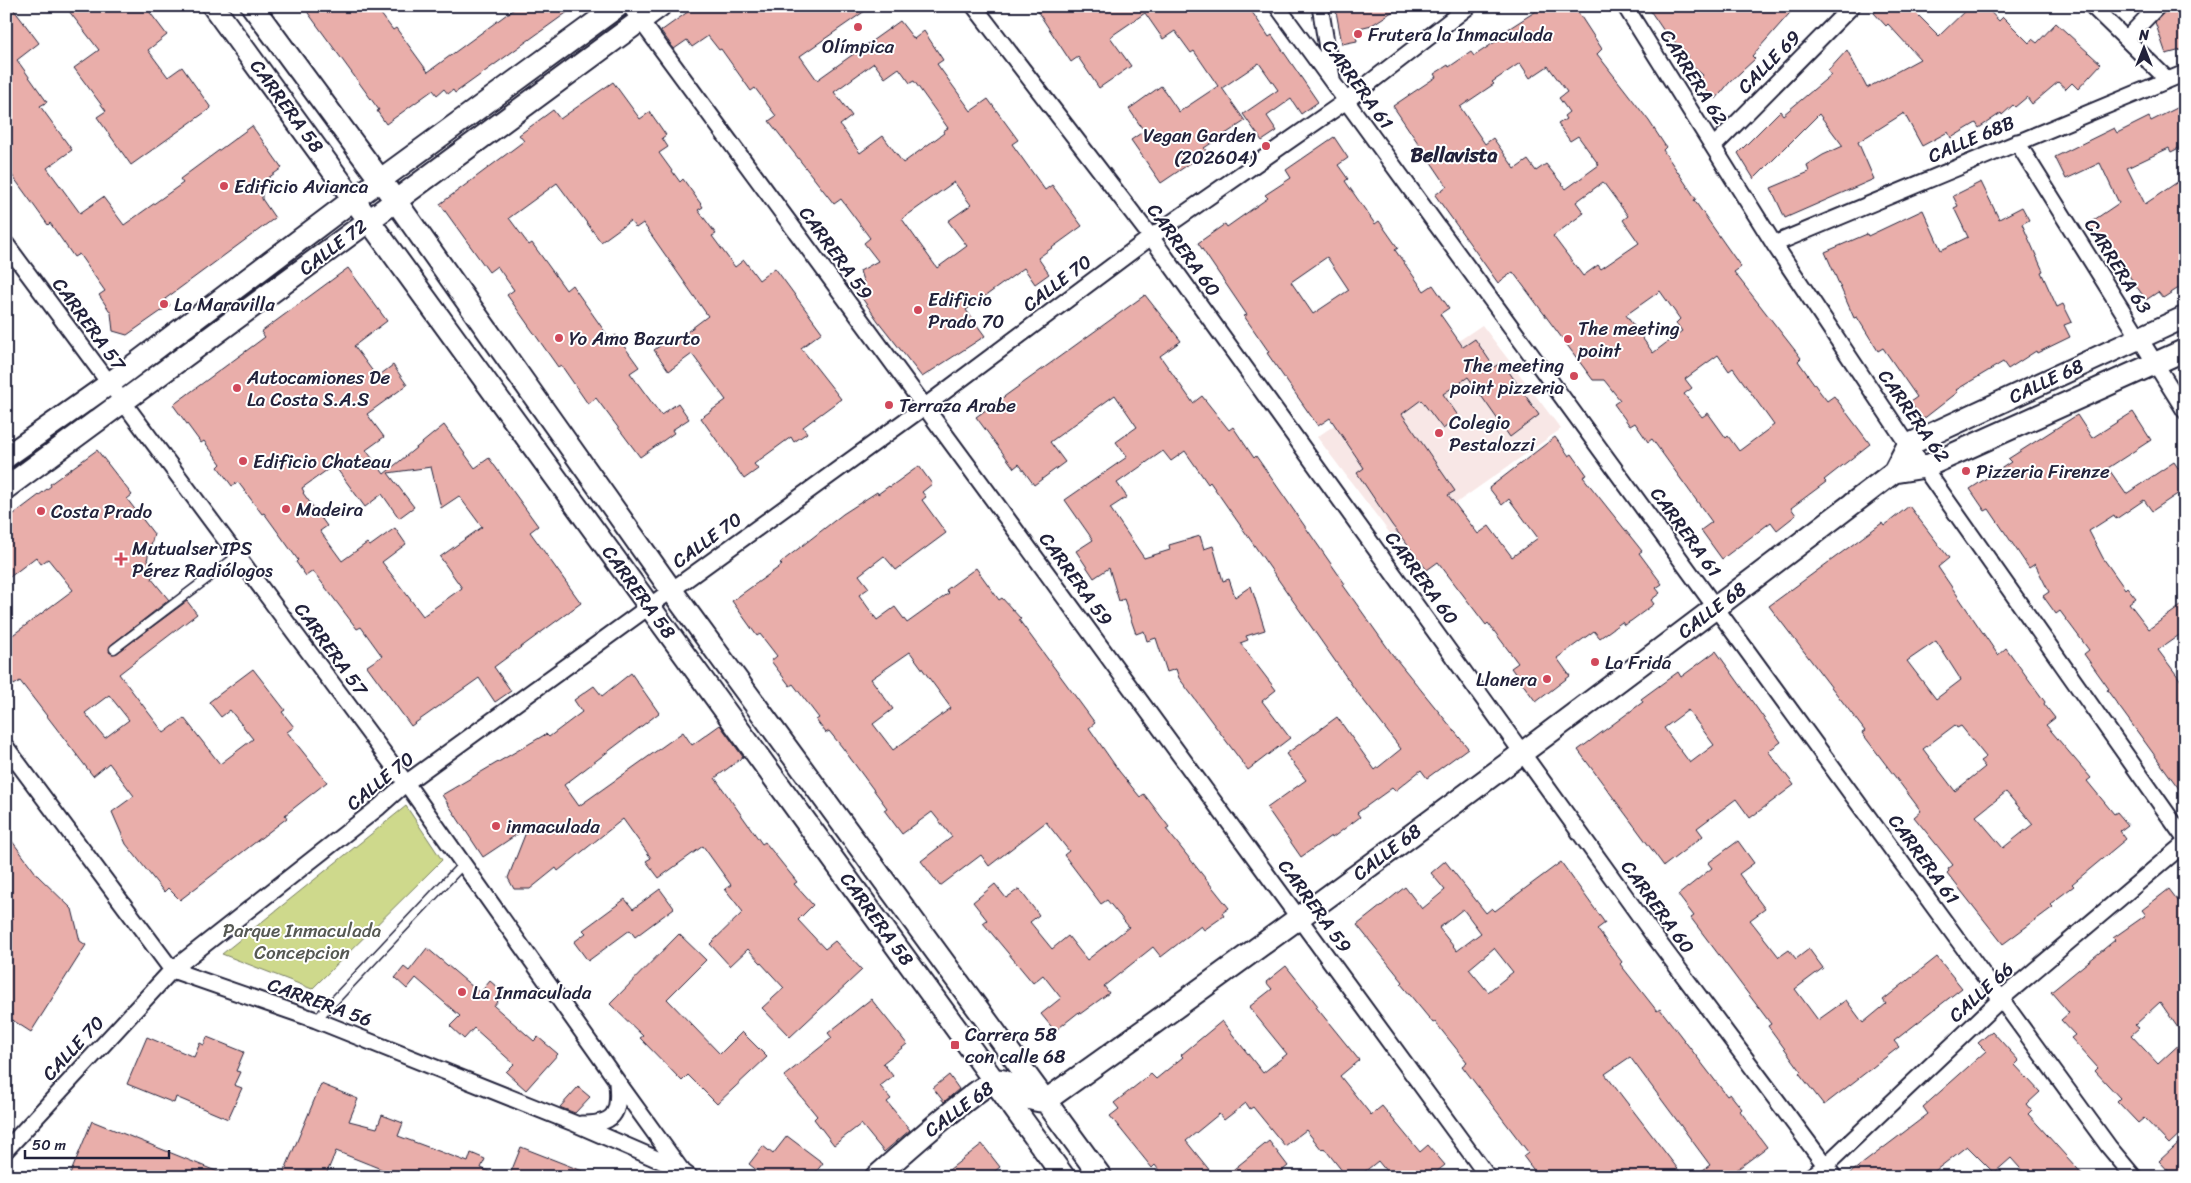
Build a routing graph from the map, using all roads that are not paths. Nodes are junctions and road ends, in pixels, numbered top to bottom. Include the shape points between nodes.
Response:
1 (213, 6) edge
2 (252, 6) edge
3 (618, 6) edge
4 (660, 6) edge
5 (974, 6) edge
6 (1277, 6) edge
7 (1320, 6) edge
8 (1469, 6) edge
9 (1625, 6) edge
10 (1852, 6) edge
11 (2092, 6) edge
12 (2158, 6) edge
13 (635, 14) edge
14 (2127, 38) junction
15 (2185, 73) edge
16 (2168, 80) junction
17 (1333, 82) junction
18 (1346, 101) junction
19 (2017, 142) junction
20 (1714, 146) junction
21 (381, 180) junction
22 (355, 199) junction
23 (396, 200) junction
24 (370, 219) junction
25 (1151, 237) junction
26 (6, 244) edge
27 (1774, 244) junction
28 (2185, 317) edge
29 (2139, 338) junction
30 (2185, 350) edge
31 (2154, 364) junction
32 (109, 384) junction
33 (122, 403) junction
34 (924, 407) junction
35 (2185, 411) edge
36 (1908, 445) junction
37 (6, 457) edge
38 (1925, 467) junction
39 (1894, 472) junction
40 (6, 488) edge
41 (237, 556) junction
42 (672, 591) junction
43 (649, 605) junction
44 (1717, 607) junction
45 (114, 649) dead end
46 (6, 747) edge
47 (1522, 752) junction
48 (406, 783) junction
49 (2185, 839) edge
50 (2185, 843) edge
51 (463, 864) junction
52 (1298, 918) junction
53 (172, 970) junction
54 (2001, 999) junction
55 (316, 1020) junction
56 (617, 1081) junction
57 (993, 1081) junction
58 (1045, 1101) junction
59 (576, 1124) junction
60 (6, 1150) edge
61 (1829, 1171) edge
62 (686, 1174) edge
63 (876, 1177) edge
64 (1064, 1177) edge
65 (1101, 1177) edge
66 (1488, 1177) edge
67 (1810, 1177) edge
68 (2134, 1177) edge

1 - 22 street, CARRERA 58
2 - 21 street, CARRERA 58
3 - 21 street, CALLE 72
4 - 13 street, CALLE 72
5 - 25 street, CARRERA 60
6 - 17 street, CARRERA 61
7 - 17 street
8 - 18 street, CALLE 70
9 - 20 street, CARRERA 62
10 - 20 street, CALLE 69
11 - 14 street
12 - 14 street
13 - 23 street, CALLE 72
13 - 34 street, CARRERA 59
14 - 16 street
15 - 16 street, CALLE 68B
16 - 19 street, CALLE 68B
17 - 18 street, CARRERA 61
18 - 25 street, CALLE 70
18 - 44 street, CARRERA 61
19 - 27 street, CALLE 68B
19 - 29 street, CARRERA 63
20 - 27 street, CARRERA 62
21 - 22 street, CALLE 72
21 - 23 street, CARRERA 58
22 - 24 street, CARRERA 58
22 - 32 street, CALLE 72
23 - 24 street, CALLE 72
23 - 42 street, CARRERA 58
24 - 33 street, CALLE 72
24 - 43 street, CARRERA 58
25 - 34 street, CALLE 70
25 - 47 street, CARRERA 60
26 - 32 street, CARRERA 57
27 - 36 street, CARRERA 62
28 - 29 street, CALLE 68
29 - 31 street, CARRERA 63
29 - 36 street, CALLE 68
30 - 31 street, CALLE 68
31 - 35 street, CARRERA 63
31 - 38 street, CALLE 68
32 - 33 street, CARRERA 57
32 - 37 street, CALLE 72
33 - 40 street, CALLE 72
33 - 41 street, CARRERA 57
34 - 42 street, CALLE 70
34 - 52 street, CARRERA 59
36 - 38 street, CARRERA 62
36 - 39 street, CALLE 68
38 - 39 street, CALLE 68
38 - 49 street, CARRERA 62
39 - 44 street, CALLE 68
41 - 45 lane
41 - 48 street, CARRERA 57
42 - 43 street, CALLE 70
42 - 58 street, CARRERA 58
43 - 48 street, CALLE 70
43 - 57 street, CARRERA 58
44 - 47 street, CALLE 68
44 - 54 street, CARRERA 61
46 - 53 street
47 - 52 street, CALLE 68
47 - 61 street, CARRERA 60
48 - 51 street, CARRERA 57
48 - 53 street, CALLE 70
50 - 54 street, CALLE 66
51 - 55 lane
51 - 56 street, CARRERA 57
52 - 58 street, CALLE 68
52 - 66 street, CARRERA 59
53 - 55 street, CARRERA 56
53 - 60 street, CALLE 70
54 - 61 street, CALLE 66
54 - 68 street, CARRERA 61
55 - 59 street, CARRERA 56
56 - 59 street via 617,1111 611,1118 603,1123
56 - 62 street, CARRERA 57
57 - 58 street, CALLE 68 via 1006,1082 1030,1100
57 - 63 street, CALLE 68 via 932,1127
57 - 64 street, CARRERA 58
58 - 65 street, CARRERA 58
59 - 62 street, CARRERA 56
61 - 67 street, CALLE 66

